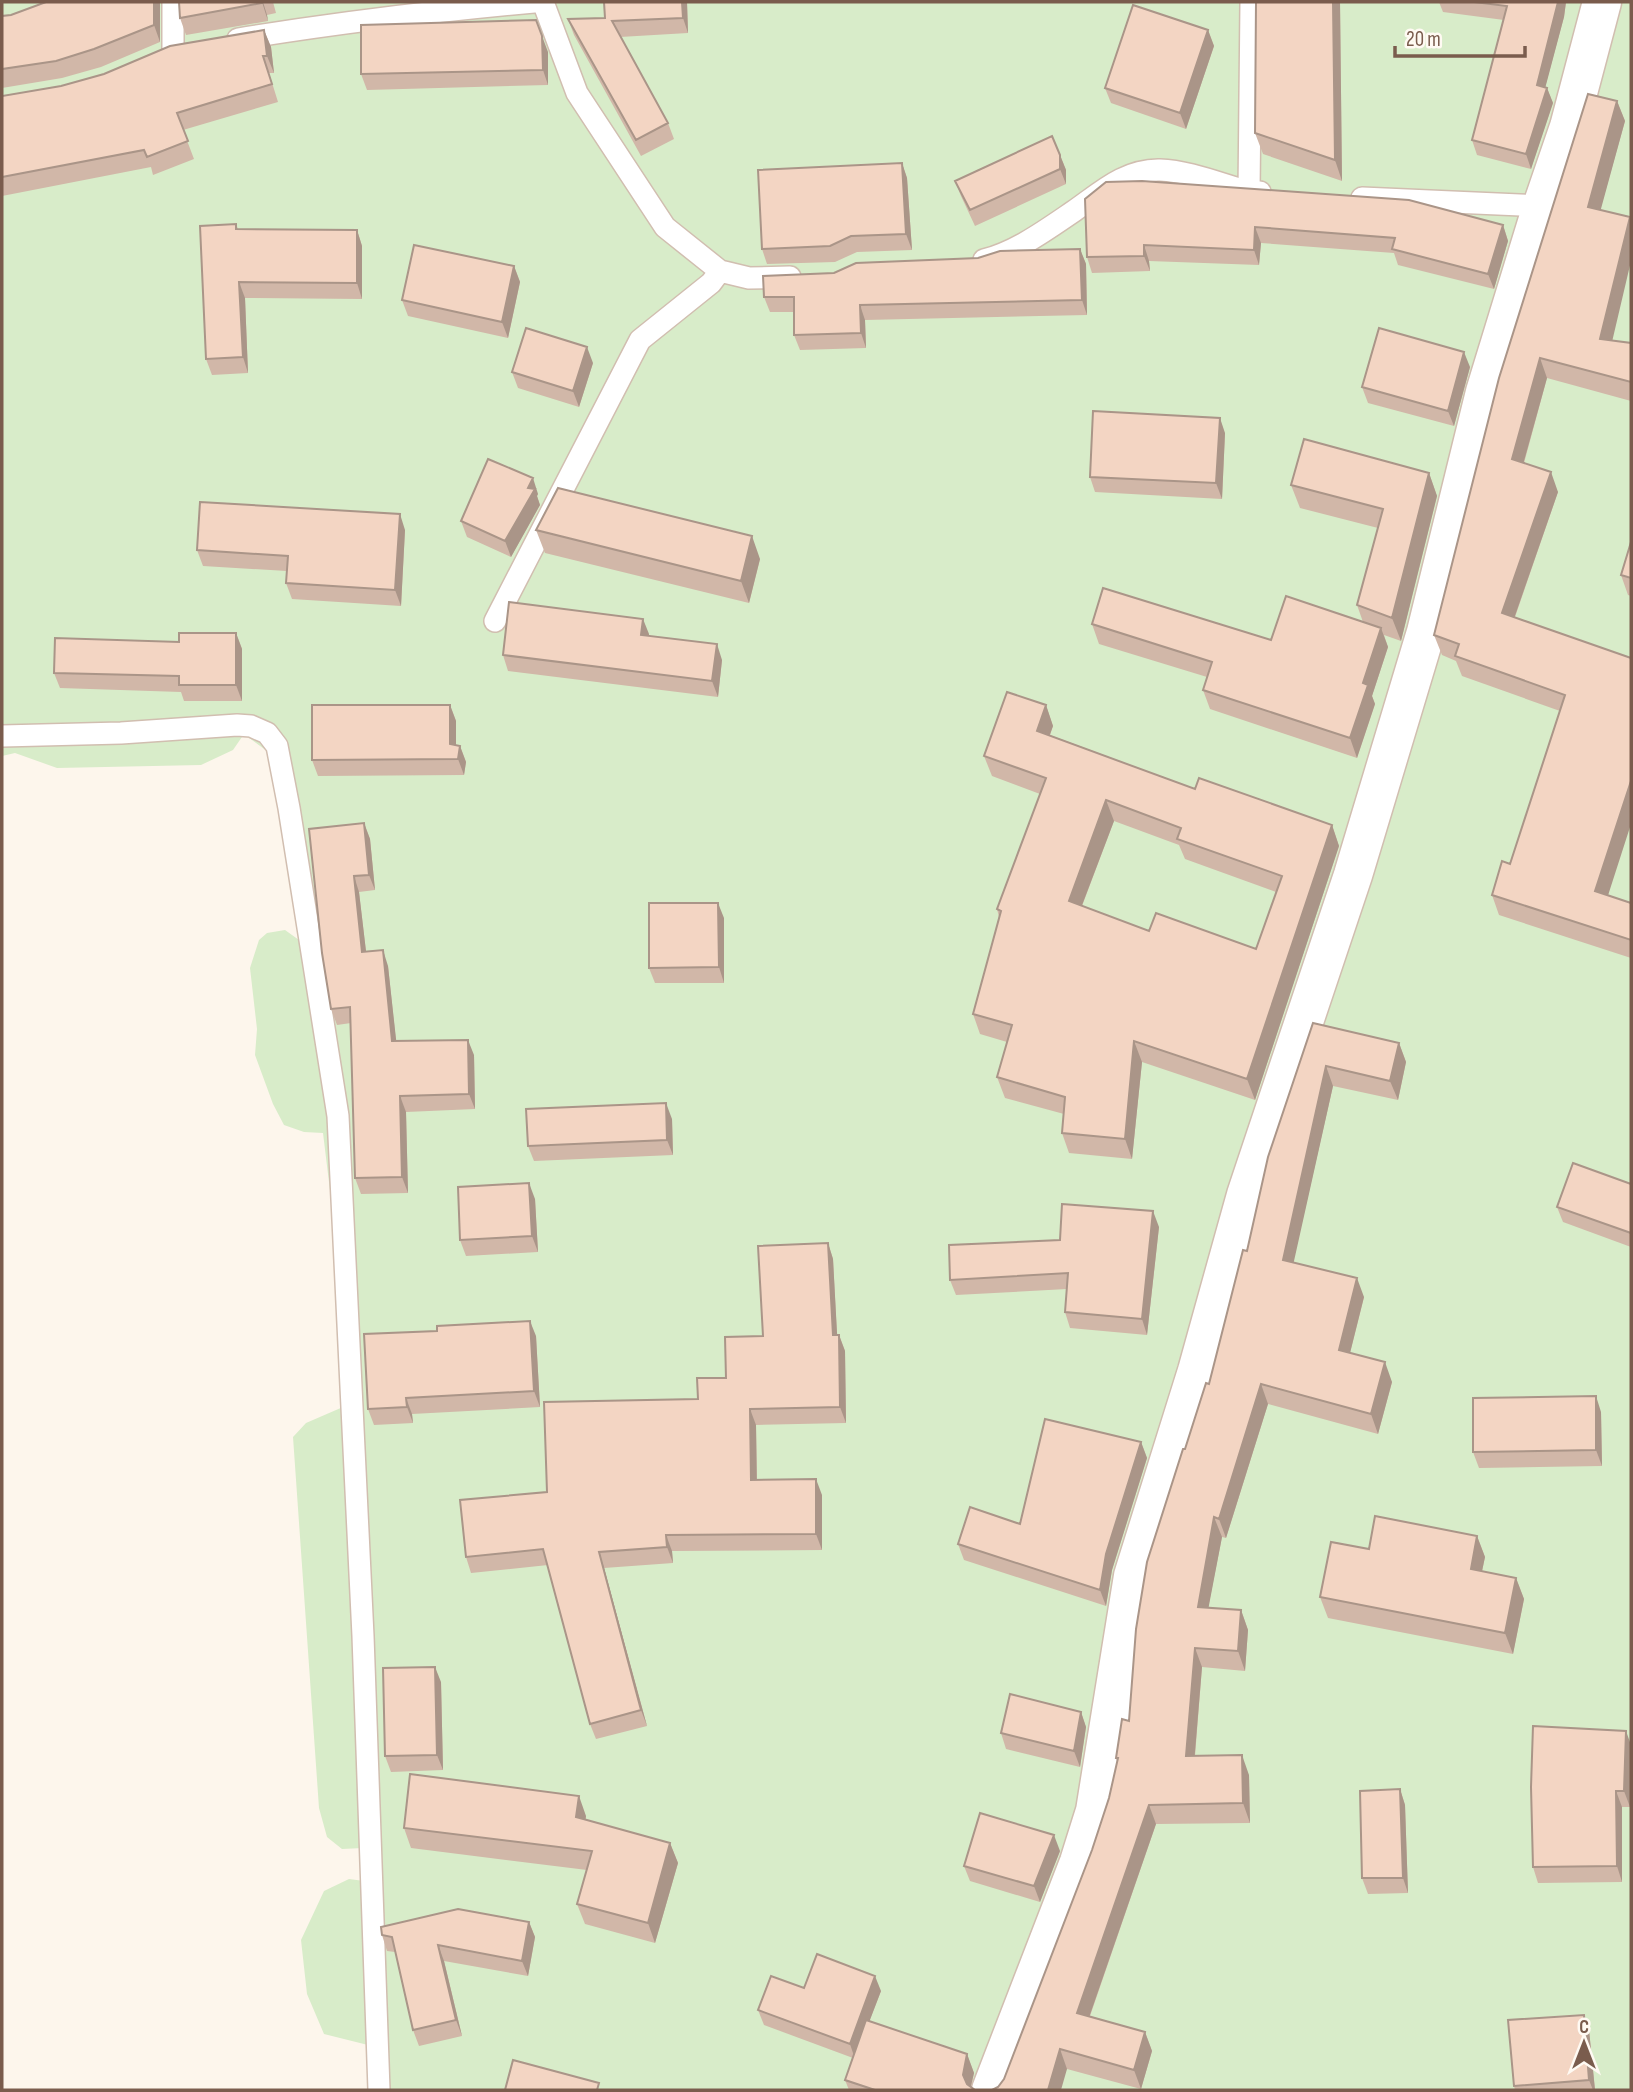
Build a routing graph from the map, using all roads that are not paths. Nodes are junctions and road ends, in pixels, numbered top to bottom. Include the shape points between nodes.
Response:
1 (173, 2) edge
2 (534, 2) edge
3 (543, 2) edge
4 (1251, 2) edge
5 (1602, 2) edge
6 (219, 43) edge
7 (196, 47) edge
8 (173, 51) junction
9 (150, 61) edge
10 (1249, 192) junction
11 (1277, 193) edge
12 (1346, 197) edge
13 (1542, 206) junction
14 (970, 261) edge
15 (720, 271) junction
16 (811, 276) edge
17 (495, 621) dead end
18 (2, 736) edge
19 (379, 2090) edge
20 (991, 2090) edge

1 - 8 lane
2 - 6 lane via 312,27
3 - 15 lane via 577,93 665,226
4 - 10 lane
5 - 13 street via 1569,127
7 - 8 lane
8 - 9 lane
10 - 11 lane
10 - 14 lane via 1178,173 1145,170 1104,187 1012,250
12 - 13 lane
13 - 20 street via 1485,391 1426,632 1353,875 1246,1195 1133,1576 1095,1811
15 - 16 lane via 749,278
15 - 17 lane via 712,283 640,340
18 - 19 lane via 237,724 267,733 277,746 338,1116

